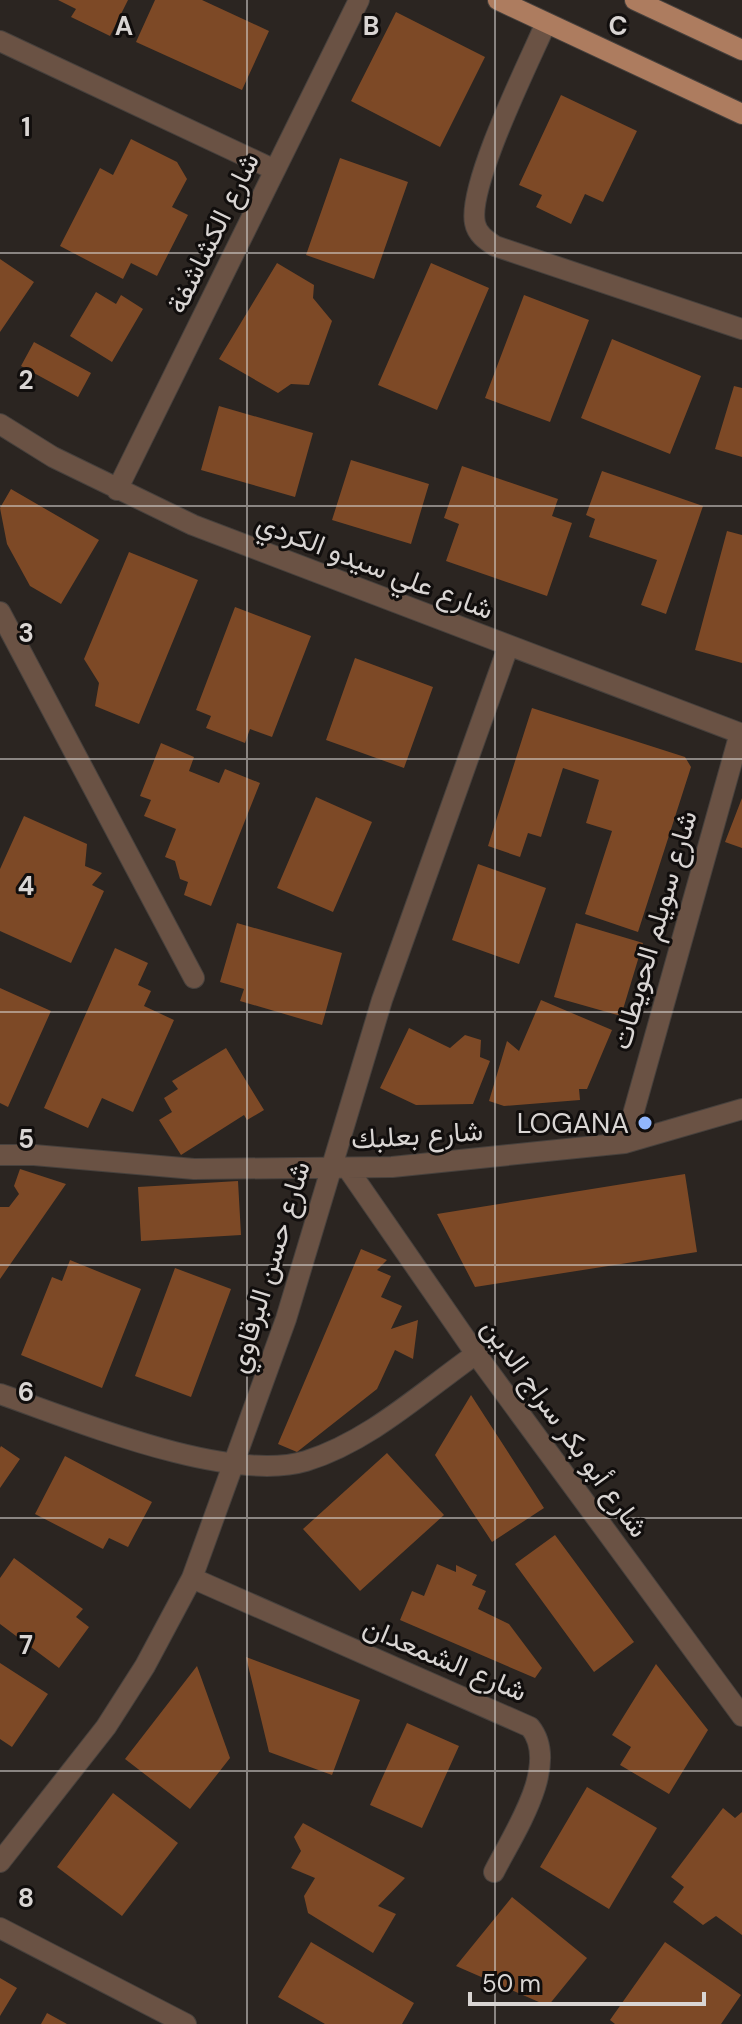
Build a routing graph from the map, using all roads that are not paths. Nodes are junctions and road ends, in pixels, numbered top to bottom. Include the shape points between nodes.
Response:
1 (359, 0) edge
2 (498, 0) edge
3 (635, 0) edge
4 (546, 23) junction
5 (0, 41) edge
6 (742, 50) edge
7 (742, 114) edge
8 (275, 170) junction
9 (742, 329) edge
10 (0, 424) edge
11 (117, 490) junction
12 (0, 612) edge
13 (508, 647) junction
14 (741, 734) edge
15 (194, 978) dead end
16 (742, 1109) edge
17 (625, 1143) junction
18 (0, 1155) edge
19 (339, 1169) junction
20 (476, 1354) junction
21 (0, 1394) edge
22 (234, 1465) junction
23 (192, 1578) junction
24 (742, 1716) edge
25 (0, 1862) edge
26 (494, 1872) dead end
27 (0, 1928) edge
28 (186, 2024) edge

1 - 8 street, شارع الكشاشفة
2 - 4 main road
3 - 6 main road
4 - 7 main road
4 - 9 street via 477,194 475,225 482,237 495,246
5 - 8 street
8 - 11 street, شارع الكشاشفة
10 - 11 street, شارع علي سيدو الكردي
11 - 13 street, شارع علي سيدو الكردي via 262,553
12 - 15 street
13 - 14 street, شارع علي سيدو الكردي
13 - 19 street, شارع حسن البرقاوي via 382,1000
14 - 17 street, شارع سويلم الحويطات
16 - 17 street, شارع بعلبك
17 - 19 street, شارع بعلبك via 518,1157
18 - 19 street, شارع بعلبك via 194,1169
19 - 20 street, شارع أبو بكر سراج الدين
19 - 22 street, شارع حسن البرقاوي
20 - 22 street via 366,1434 335,1449 279,1466
20 - 24 street, شارع أبو بكر سراج الدين
21 - 22 street
22 - 23 street, شارع حسن البرقاوي
23 - 25 street, شارع حسن البرقاوي via 106,1727
23 - 26 street, شارع الشمعدان via 530,1727 541,1746 541,1767
27 - 28 street

